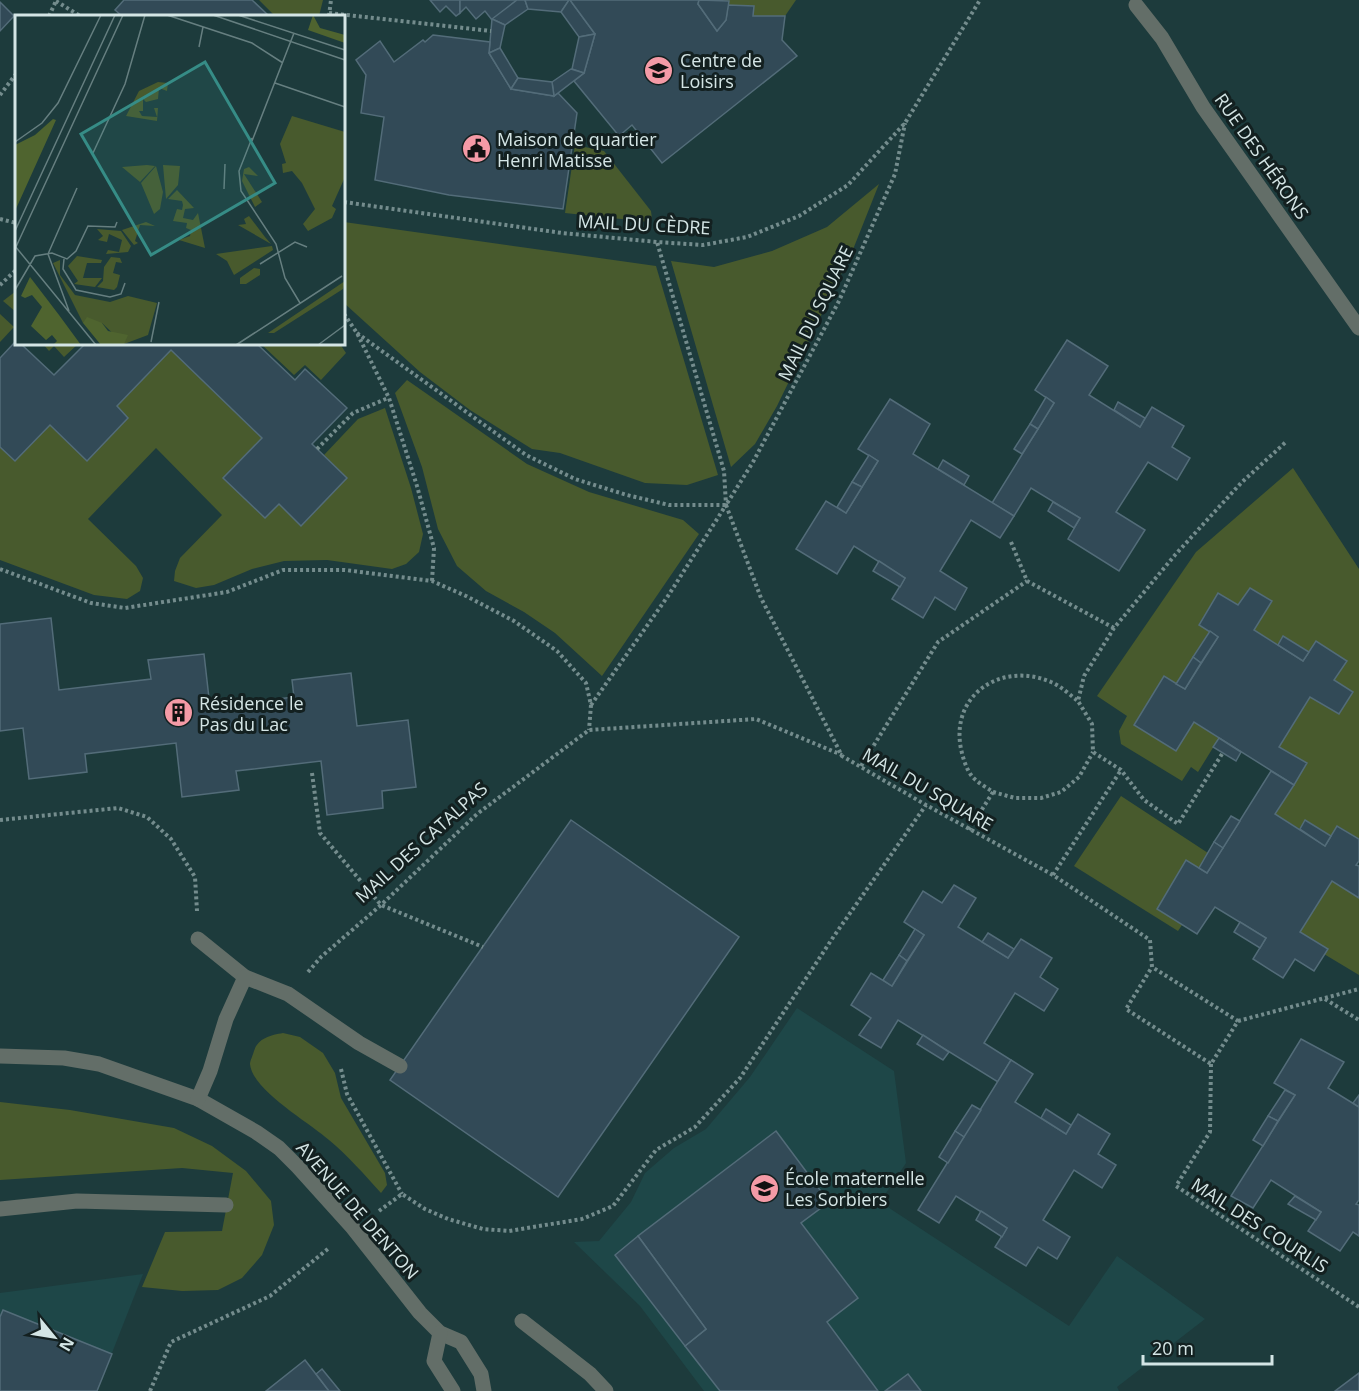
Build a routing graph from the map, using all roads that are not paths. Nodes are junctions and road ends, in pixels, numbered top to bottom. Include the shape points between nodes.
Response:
1 (1136, 5) dead end
2 (1359, 328) edge
3 (198, 939) road end
4 (245, 977) junction
5 (0, 1056) edge
6 (400, 1066) dead end
7 (198, 1099) junction
8 (226, 1204) dead end
9 (0, 1209) edge
10 (522, 1321) dead end
11 (440, 1333) junction
12 (453, 1391) edge
13 (484, 1391) edge
14 (606, 1391) edge

1 - 2 street, RUE DES HÉRONS
3 - 4 street
4 - 6 street via 288,994
4 - 7 street
5 - 7 street, AVENUE DE DENTON via 64,1058 99,1064
7 - 11 street, AVENUE DE DENTON via 256,1132 298,1167
8 - 9 street via 77,1201
10 - 14 street
11 - 12 street via 434,1361
11 - 13 street, AVENUE DE DENTON via 461,1342 481,1374

